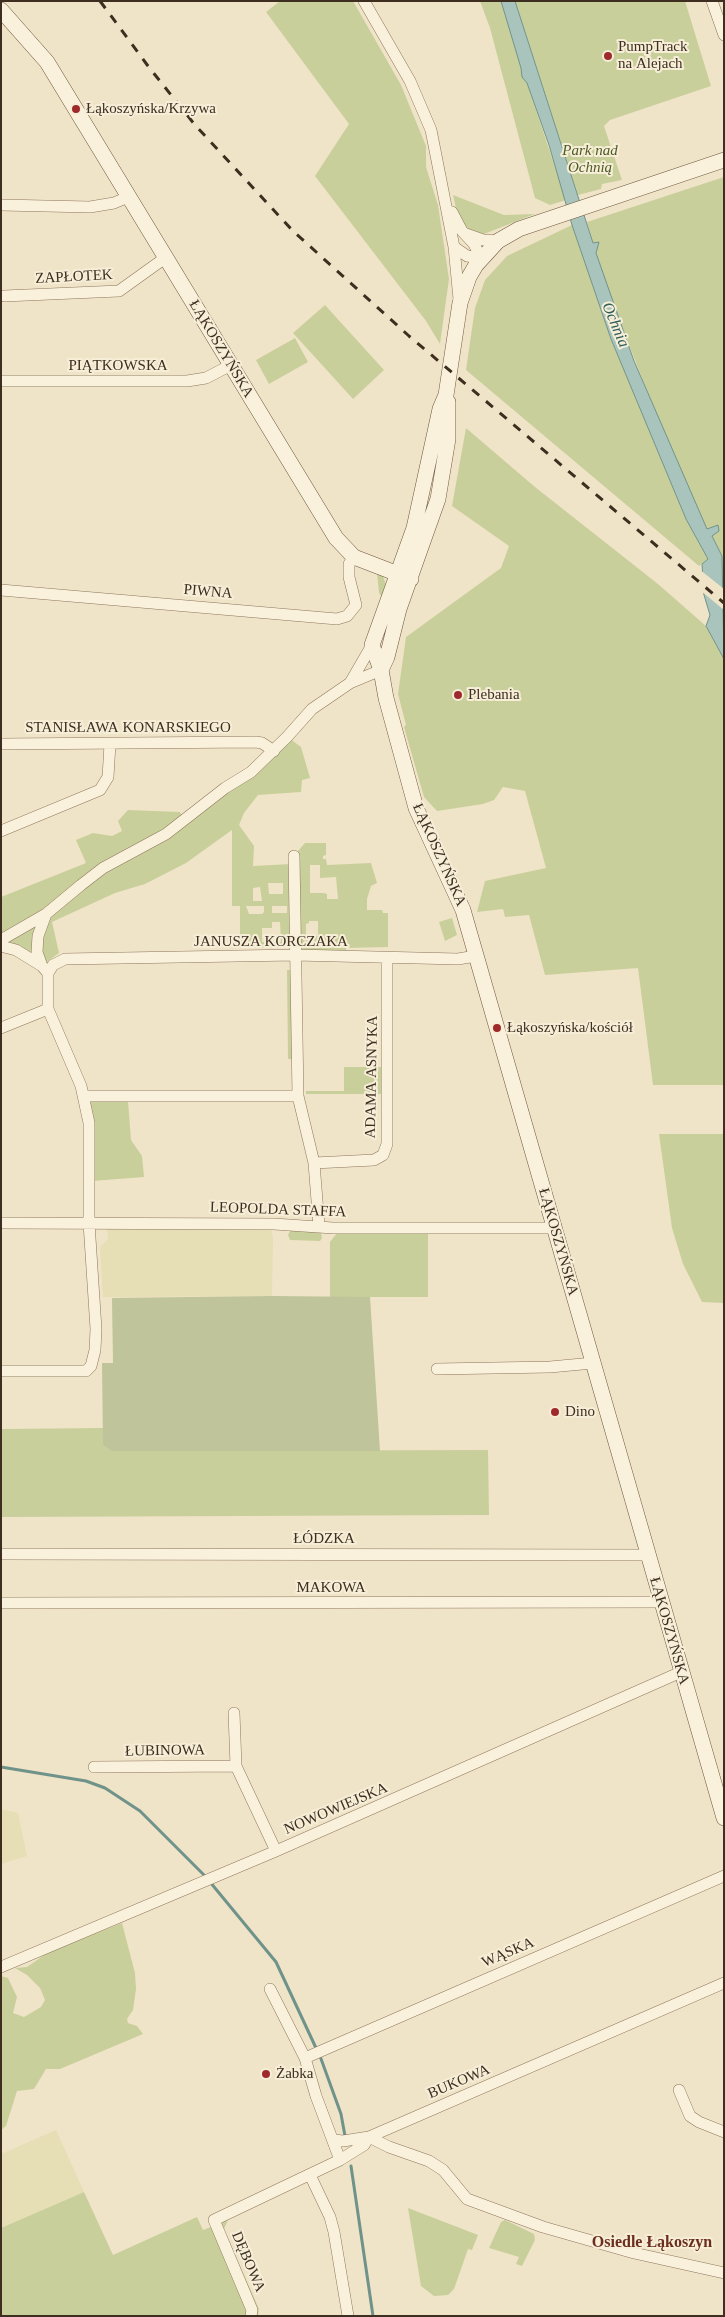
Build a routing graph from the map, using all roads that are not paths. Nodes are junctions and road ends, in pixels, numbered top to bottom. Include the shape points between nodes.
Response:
1 (364, 1) edge
2 (712, 1) edge
3 (1, 10) edge
4 (724, 35) edge
5 (724, 160) edge
6 (445, 194) junction
7 (128, 197) junction
8 (1, 205) edge
9 (462, 231) junction
10 (498, 241) junction
11 (454, 247) junction
12 (165, 258) junction
13 (481, 258) junction
14 (4, 296) dead end
15 (460, 303) junction
16 (231, 364) junction
17 (1, 381) edge
18 (354, 557) junction
19 (404, 577) junction
20 (1, 590) edge
21 (372, 644) junction
22 (381, 670) junction
23 (357, 671) junction
24 (350, 684) junction
25 (1, 744) edge
26 (110, 744) junction
27 (274, 751) junction
28 (1, 831) edge
29 (294, 856) dead end
30 (46, 914) junction
31 (1, 940) edge
32 (1, 946) edge
33 (296, 955) junction
34 (476, 956) junction
35 (387, 959) junction
36 (45, 969) junction
37 (48, 1009) junction
38 (1, 1028) edge
39 (84, 1096) junction
40 (298, 1096) junction
41 (314, 1163) junction
42 (1, 1223) edge
43 (89, 1223) junction
44 (319, 1226) junction
45 (554, 1228) junction
46 (593, 1363) junction
47 (437, 1369) dead end
48 (1, 1371) edge
49 (1, 1554) edge
50 (647, 1555) junction
51 (661, 1602) junction
52 (1, 1603) edge
53 (681, 1672) junction
54 (234, 1713) dead end
55 (236, 1766) junction
56 (94, 1767) dead end
57 (724, 1818) edge
58 (276, 1851) junction
59 (724, 1876) edge
60 (1, 1967) edge
61 (724, 1983) edge
62 (270, 1989) dead end
63 (305, 2058) junction
64 (679, 2090) dead end
65 (724, 2132) edge
66 (369, 2137) junction
67 (334, 2140) junction
68 (340, 2160) junction
69 (310, 2175) junction
70 (214, 2220) joint
71 (724, 2274) edge
72 (251, 2316) edge
73 (348, 2316) edge

1 - 6 street via 424,111
2 - 4 street
3 - 7 street, ŁĄKOSZYŃSKA via 47,62
5 - 10 street via 519,229
6 - 9 street
6 - 11 street
7 - 8 street via 114,204 90,207
7 - 12 street, ŁĄKOSZYŃSKA
9 - 10 street via 483,240
9 - 13 street
10 - 13 street
11 - 13 street via 467,256
11 - 15 street
12 - 14 street, ZAPŁOTEK via 120,290
12 - 16 street, ŁĄKOSZYŃSKA
13 - 15 street via 469,277
15 - 19 street via 446,395 448,439 440,491 427,534
16 - 17 street, PIĄTKOWSKA via 206,378 187,380
16 - 18 street, ŁĄKOSZYŃSKA via 336,538
18 - 19 street, ŁĄKOSZYŃSKA
18 - 20 street, PIWNA via 349,564 349,577 356,605 347,616 337,619
19 - 21 street
19 - 22 street via 387,657
21 - 22 street, ŁĄKOSZYŃSKA
21 - 23 street
22 - 23 street via 370,666
22 - 24 street
22 - 34 street, ŁĄKOSZYŃSKA via 416,808 463,910
23 - 24 street
24 - 27 street via 312,709
25 - 26 street, STANISŁAWA KONARSKIEGO
26 - 27 street, STANISŁAWA KONARSKIEGO via 256,742
26 - 28 street via 108,777 100,790
27 - 30 street via 251,772 166,834 103,868
29 - 33 street
30 - 31 street
30 - 36 street via 38,936 38,952
32 - 36 street via 16,950
33 - 35 street, JANUSZA KORCZAKA
33 - 36 street, JANUSZA KORCZAKA via 65,959
33 - 40 street
34 - 35 street, JANUSZA KORCZAKA
34 - 45 street, ŁĄKOSZYŃSKA
35 - 41 street, ADAMA ASNYKA via 387,1144 383,1155 374,1160
36 - 37 street
37 - 38 street
37 - 39 street
39 - 40 street
39 - 43 street via 88,1123
40 - 41 street
41 - 44 street
42 - 43 street, LEOPOLDA STAFFA
43 - 44 street, LEOPOLDA STAFFA
43 - 48 street via 96,1329 91,1366 86,1371
44 - 45 street, LEOPOLDA STAFFA
45 - 46 street, ŁĄKOSZYŃSKA
46 - 47 street
46 - 50 street, ŁĄKOSZYŃSKA
49 - 50 street, ŁÓDZKA
50 - 51 street, ŁĄKOSZYŃSKA
51 - 52 street, MAKOWA
51 - 53 street, ŁĄKOSZYŃSKA
53 - 57 street, ŁĄKOSZYŃSKA
53 - 58 street, NOWOWIEJSKA
54 - 55 street
55 - 56 street, ŁUBINOWA
55 - 58 street
58 - 60 street, NOWOWIEJSKA
59 - 63 street, WĄSKA
61 - 66 street, BUKOWA
62 - 63 street
63 - 67 street
64 - 65 street via 690,2116
66 - 67 street
66 - 68 street, BUKOWA via 364,2145
66 - 71 street via 429,2161 443,2170 467,2199 543,2227
67 - 68 street
68 - 69 street, BUKOWA
69 - 70 street, BUKOWA
69 - 73 street via 330,2217
70 - 72 street, DĘBOWA via 252,2310

